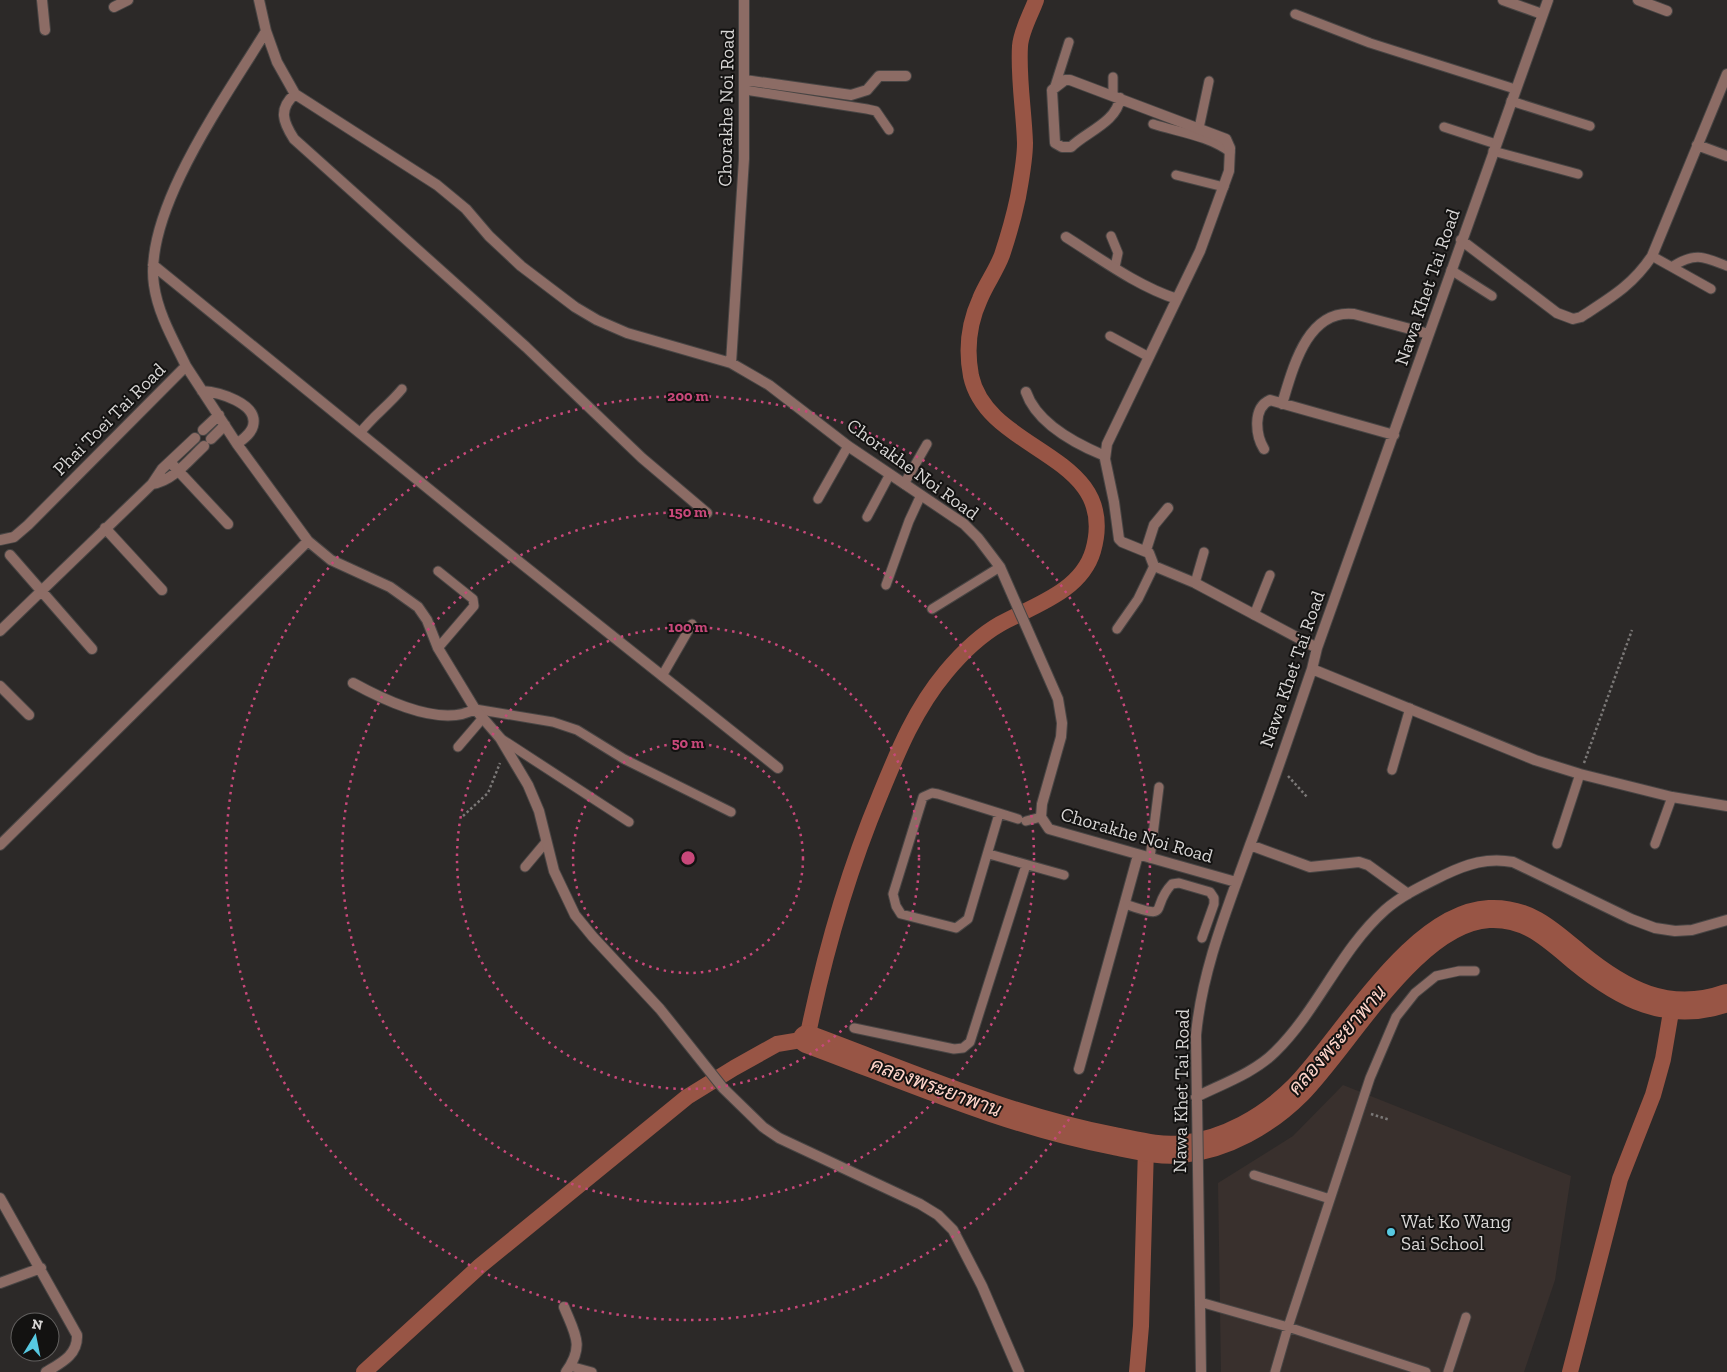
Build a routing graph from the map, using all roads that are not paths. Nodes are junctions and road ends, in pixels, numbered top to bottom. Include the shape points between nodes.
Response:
1 (42, 0) edge
2 (128, 0) edge
3 (259, 0) edge
4 (744, 0) edge
5 (1503, 0) edge
6 (1548, 0) edge
7 (1638, 0) edge
8 (114, 7) dead end
9 (1667, 12) dead end
10 (1295, 14) dead end
11 (1542, 14) junction
12 (45, 30) dead end
13 (266, 31) junction
14 (1069, 42) dead end
15 (1727, 74) edge
16 (906, 76) dead end
17 (1114, 77) dead end
18 (1209, 81) dead end
19 (745, 85) junction
20 (1055, 86) junction
21 (1515, 89) junction
22 (295, 94) junction
23 (1117, 97) junction
24 (1511, 101) junction
25 (1153, 124) dead end
26 (1590, 126) dead end
27 (1199, 128) junction
28 (1444, 128) dead end
29 (889, 130) dead end
30 (1697, 145) junction
31 (1494, 148) junction
32 (1230, 152) junction
33 (1727, 156) edge
34 (1578, 174) dead end
35 (1176, 175) dead end
36 (1224, 187) junction
37 (1111, 236) dead end
38 (1066, 237) dead end
39 (1461, 240) junction
40 (1652, 256) junction
41 (152, 265) junction
42 (1673, 266) junction
43 (1727, 266) edge
44 (1115, 267) junction
45 (1451, 270) junction
46 (1711, 289) dead end
47 (1492, 296) dead end
48 (1177, 298) junction
49 (1429, 334) junction
50 (1110, 336) dead end
51 (1149, 357) junction
52 (731, 363) junction
53 (186, 366) junction
54 (402, 389) dead end
55 (202, 391) junction
56 (1026, 392) dead end
57 (1282, 404) junction
58 (219, 416) junction
59 (225, 425) junction
60 (203, 430) dead end
61 (360, 433) junction
62 (1394, 435) junction
63 (195, 438) dead end
64 (237, 444) junction
65 (927, 444) dead end
66 (848, 446) junction
67 (1264, 449) dead end
68 (1105, 456) junction
69 (170, 462) junction
70 (177, 471) junction
71 (890, 474) junction
72 (152, 484) junction
73 (904, 484) junction
74 (921, 495) junction
75 (818, 499) dead end
76 (1168, 508) dead end
77 (707, 513) dead end
78 (867, 517) dead end
79 (228, 524) dead end
80 (105, 528) junction
81 (0, 540) edge
82 (308, 541) junction
83 (1146, 550) junction
84 (1204, 552) dead end
85 (10, 555) dead end
86 (1154, 566) junction
87 (1000, 567) junction
88 (438, 571) dead end
89 (1270, 575) dead end
90 (1195, 583) junction
91 (886, 584) dead end
92 (162, 590) dead end
93 (40, 592) junction
94 (932, 609) dead end
95 (1254, 615) junction
96 (692, 624) dead end
97 (1118, 630) dead end
98 (0, 631) edge
99 (438, 648) junction
100 (1317, 648) junction
101 (92, 649) dead end
102 (1312, 669) junction
103 (662, 676) junction
104 (353, 684) dead end
105 (0, 686) edge
106 (1410, 708) junction
107 (475, 709) junction
108 (29, 715) dead end
109 (482, 719) junction
110 (500, 738) junction
111 (458, 747) dead end
112 (778, 768) dead end
113 (1392, 770) dead end
114 (1580, 774) junction
115 (1159, 787) dead end
116 (1672, 797) junction
117 (1727, 806) edge
118 (731, 812) dead end
119 (999, 814) junction
120 (1041, 818) junction
121 (628, 822) dead end
122 (546, 842) junction
123 (1557, 844) dead end
124 (1655, 844) dead end
125 (0, 845) edge
126 (1250, 845) junction
127 (989, 854) junction
128 (1138, 855) junction
129 (1150, 858) junction
130 (1026, 865) junction
131 (525, 867) dead end
132 (1064, 875) dead end
133 (1236, 882) junction
134 (1408, 894) junction
135 (1125, 904) junction
136 (1727, 920) edge
137 (1202, 938) dead end
138 (1476, 971) dead end
139 (854, 1028) dead end
140 (1079, 1069) dead end
141 (1196, 1097) junction
142 (1254, 1174) dead end
143 (0, 1198) edge
144 (1330, 1199) junction
145 (41, 1268) junction
146 (0, 1283) edge
147 (1200, 1302) junction
148 (564, 1307) dead end
149 (1466, 1317) dead end
150 (1288, 1327) junction
151 (568, 1369) edge
152 (46, 1372) edge
153 (592, 1372) edge
154 (1019, 1372) edge
155 (1201, 1372) edge
156 (1275, 1372) edge
157 (1426, 1372) edge
158 (1448, 1372) edge

1 - 12 street
2 - 8 street
3 - 13 street
4 - 19 street, Chorakhe Noi Road
5 - 11 street
6 - 11 street, Nawa Khet Tai Road
7 - 9 street
10 - 21 lane via 1370,43
11 - 21 street, Nawa Khet Tai Road
13 - 22 street via 277,62
13 - 41 street, Phai Toei Tai Road via 177,180
14 - 20 lane
15 - 30 street
16 - 19 street via 879,76 867,90 851,95
17 - 23 lane
18 - 27 lane
19 - 29 lane via 876,111
19 - 52 street, Chorakhe Noi Road via 740,247
20 - 23 street via 1070,80
20 - 23 street via 1052,90 1054,137 1055,143 1062,147 1071,147 1098,130 1119,108
21 - 24 street, Nawa Khet Tai Road
22 - 52 street via 437,185 466,209 521,266 575,307 627,333
22 - 77 street via 286,102 284,112 285,126 294,140 526,347 642,458
23 - 27 street
24 - 26 lane
24 - 31 street, Nawa Khet Tai Road
25 - 32 lane via 1220,144
27 - 32 street via 1226,139
28 - 31 lane
30 - 33 street
30 - 40 street
31 - 34 lane
31 - 39 street, Nawa Khet Tai Road
32 - 36 street
35 - 36 lane
36 - 48 street via 1200,251
37 - 44 lane via 1118,253
38 - 44 street
39 - 40 street via 1557,313 1573,319 1626,288
39 - 45 street, Nawa Khet Tai Road
40 - 42 lane
41 - 53 street, Phai Toei Tai Road via 157,301
41 - 61 street
42 - 43 lane via 1696,256
42 - 46 lane
44 - 48 street via 1159,293
45 - 47 lane
45 - 49 street, Nawa Khet Tai Road
48 - 51 street
49 - 57 street via 1354,314 1329,317 1297,354
49 - 62 street, Nawa Khet Tai Road
50 - 51 lane
51 - 68 street via 1112,433
52 - 66 street, Chorakhe Noi Road via 769,385
53 - 55 street
53 - 81 street, Phai Toei Tai Road via 28,524 14,536
54 - 61 lane
55 - 58 street
55 - 64 street via 220,392 245,407 253,426
56 - 68 street via 1032,406 1042,416 1080,446
57 - 62 street
57 - 67 street via 1270,400 1263,406 1256,430
58 - 59 street
58 - 60 street
59 - 64 street
59 - 70 street
61 - 103 street
62 - 100 street, Nawa Khet Tai Road
63 - 69 street
64 - 82 street
65 - 73 lane
66 - 71 street, Chorakhe Noi Road
66 - 75 lane
68 - 83 street via 1119,539
69 - 70 street
69 - 72 street
70 - 72 street via 163,482
70 - 79 street
71 - 73 street, Chorakhe Noi Road
71 - 78 lane
72 - 80 street
73 - 74 street, Chorakhe Noi Road
74 - 87 street, Chorakhe Noi Road via 964,524
74 - 91 lane
76 - 83 street via 1154,525
80 - 92 street
80 - 93 street
82 - 99 street via 331,560 406,597 427,620
82 - 125 street
83 - 86 street
84 - 90 lane
85 - 93 street
86 - 90 street
86 - 97 lane
87 - 94 lane
87 - 120 street, Chorakhe Noi Road via 1058,699 1062,723
88 - 99 lane via 473,599 474,606
89 - 95 lane
90 - 95 street
93 - 98 street
93 - 101 street
95 - 100 street
96 - 103 lane
99 - 107 street
100 - 102 street, Nawa Khet Tai Road
102 - 106 street
102 - 126 street, Nawa Khet Tai Road
103 - 112 street
104 - 107 street via 387,700 436,714 464,715
105 - 108 street
106 - 113 lane
106 - 114 street via 1495,745
107 - 109 street
107 - 118 lane via 553,722 577,730 624,760
109 - 110 street
109 - 111 lane
110 - 121 lane
110 - 122 street via 528,785 539,811
114 - 116 street
114 - 123 lane
115 - 129 lane
116 - 117 street
116 - 124 lane
119 - 120 lane via 1022,820
119 - 127 lane
119 - 127 lane via 938,794 923,797 893,894 896,906 901,914 921,920 956,928 964,924
120 - 128 street, Chorakhe Noi Road via 1049,829
122 - 131 lane
122 - 154 street via 554,872 576,915 593,938 660,1009 723,1088 762,1127 920,1204 953,1230 982,1286
126 - 133 street, Nawa Khet Tai Road
126 - 134 street via 1310,866 1359,862
127 - 130 lane
128 - 129 street, Chorakhe Noi Road
128 - 135 street
129 - 133 street, Chorakhe Noi Road
130 - 132 lane
130 - 139 lane via 970,1042 954,1049
133 - 141 street, Nawa Khet Tai Road via 1199,1004
134 - 136 street via 1453,870 1497,858 1513,862 1631,919 1662,929 1692,930
134 - 141 street via 1385,910 1360,937 1296,1028 1274,1053 1248,1071
135 - 137 lane via 1155,912 1160,909 1167,889 1179,883 1210,892 1214,904
135 - 140 street
138 - 144 lane via 1436,976 1415,993 1396,1017 1379,1056
141 - 147 street, Nawa Khet Tai Road
142 - 144 lane
143 - 145 street
144 - 150 lane
145 - 146 street
145 - 152 street via 69,1319 77,1343 68,1358
147 - 150 lane
147 - 155 street, Nawa Khet Tai Road
148 - 151 street via 578,1341 575,1358
149 - 158 lane
150 - 156 lane
150 - 157 lane
151 - 153 lane

